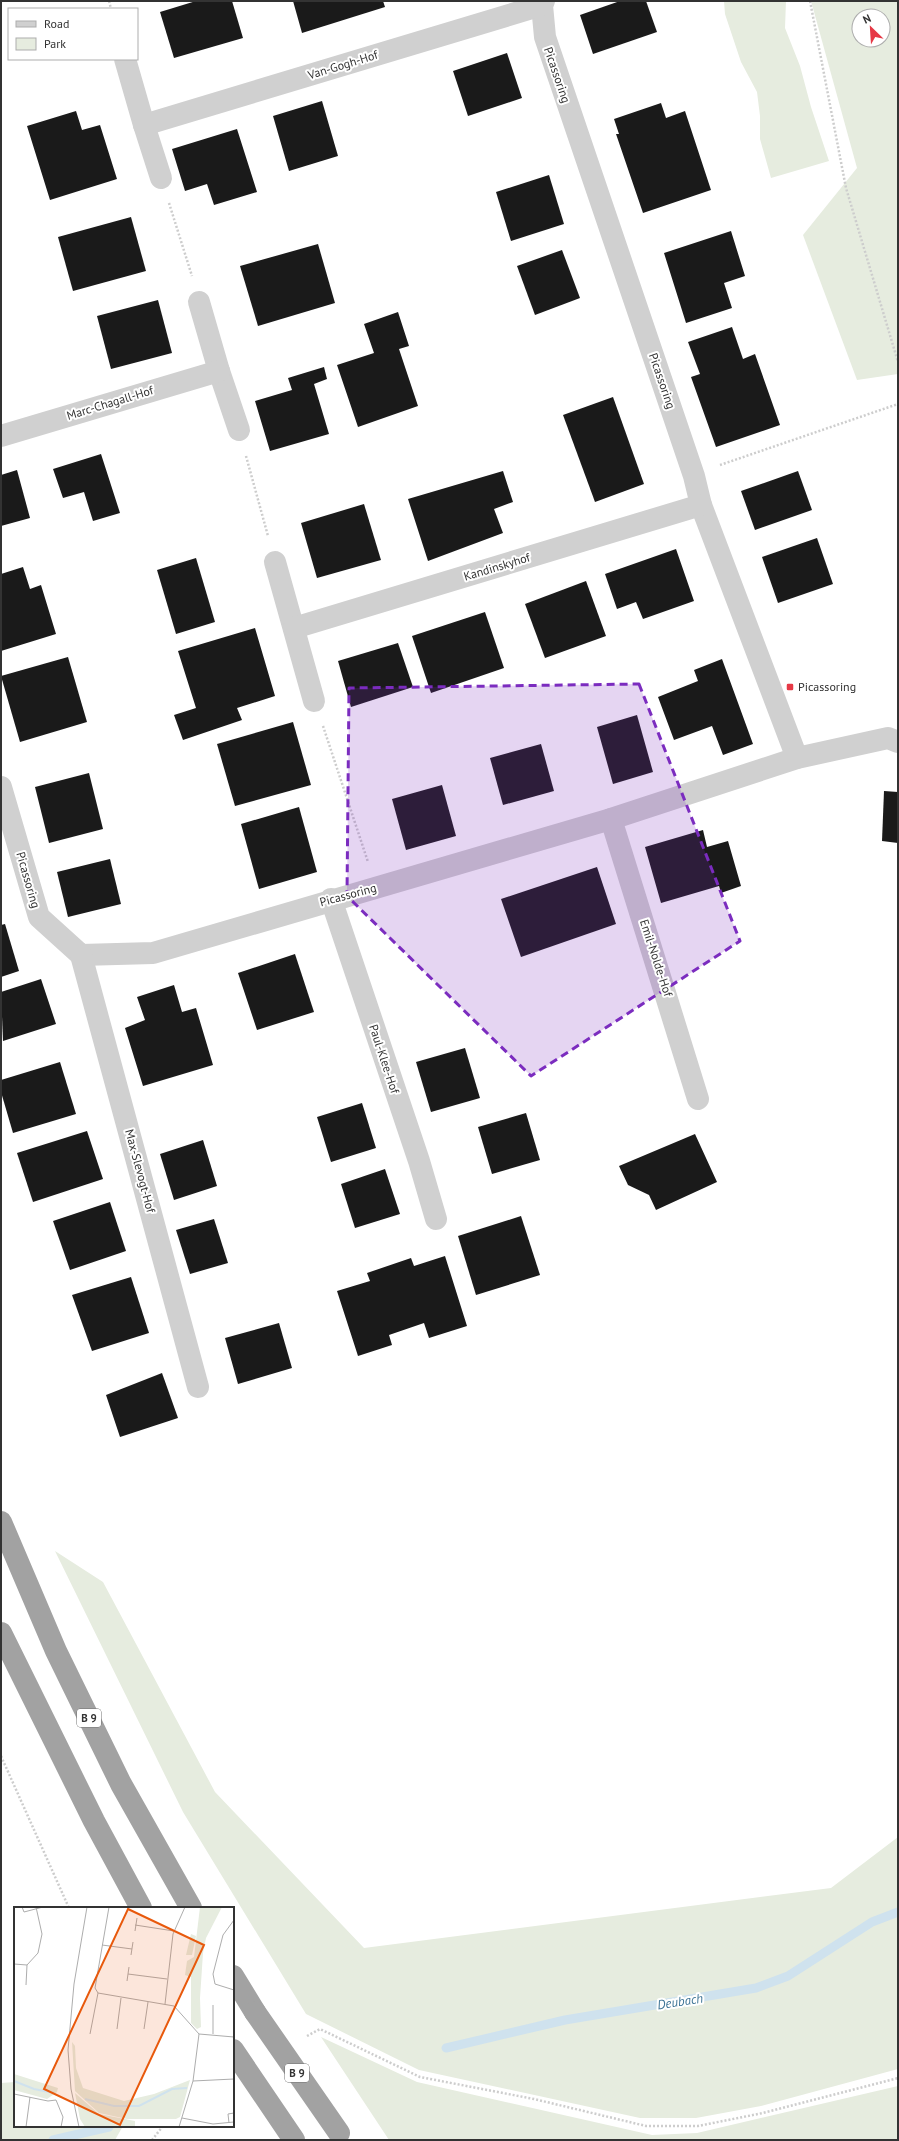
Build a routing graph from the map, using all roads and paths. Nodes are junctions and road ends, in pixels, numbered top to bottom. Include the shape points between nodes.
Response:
1 (810, 1) edge
2 (543, 3) edge
3 (125, 60) edge
4 (144, 125) junction
5 (161, 178) joint
6 (199, 302) joint
7 (898, 362) edge
8 (219, 371) junction
9 (898, 404) edge
10 (239, 430) joint
11 (1, 436) edge
12 (694, 476) junction
13 (701, 505) junction
14 (275, 562) joint
15 (294, 628) junction
16 (314, 701) joint
17 (898, 742) edge
18 (797, 758) junction
19 (1, 787) edge
20 (611, 818) junction
21 (375, 888) junction
22 (331, 899) junction
23 (81, 955) junction
24 (698, 1099) dead end
25 (436, 1219) dead end
26 (198, 1387) dead end
27 (1, 1522) edge
28 (1, 1633) edge
29 (1, 1756) edge
30 (69, 1907) edge
31 (140, 1907) edge
32 (190, 1907) edge
33 (234, 1978) edge
34 (300, 2040) dead end
35 (234, 2051) edge
36 (898, 2078) edge
37 (162, 2127) edge
38 (342, 2137) edge
39 (152, 2140) edge
40 (294, 2140) edge

1 - 7 path via 846,188
2 - 4 street, Van-Gogh-Hof
2 - 12 street, Picassoring via 545,37
3 - 4 street
4 - 5 street
5 - 6 path
6 - 8 street
8 - 10 street
8 - 11 street, Marc-Chagall-Hof
9 - 12 path
10 - 14 path
12 - 13 street, Picassoring
13 - 15 street, Kandinskyhof
13 - 18 street, Picassoring
14 - 15 street
15 - 16 street
16 - 21 path via 368,859
17 - 18 street, Picassoring via 888,738
18 - 20 street, Picassoring
19 - 23 street, Picassoring via 39,917
20 - 21 street, Picassoring
20 - 24 street, Emil-Nolde-Hof
21 - 22 street, Picassoring
22 - 23 street, Picassoring via 153,953
22 - 25 street, Paul-Klee-Hof
23 - 26 street, Max-Slevogt-Hof
27 - 32 highway, B 9 via 62,1665 121,1784
28 - 31 highway via 94,1821
29 - 30 path
33 - 38 highway, B 9, bridge
34 - 36 path via 320,2029 420,2077 534,2099 646,2126 698,2126 763,2113
35 - 40 highway, bridge
37 - 39 path

